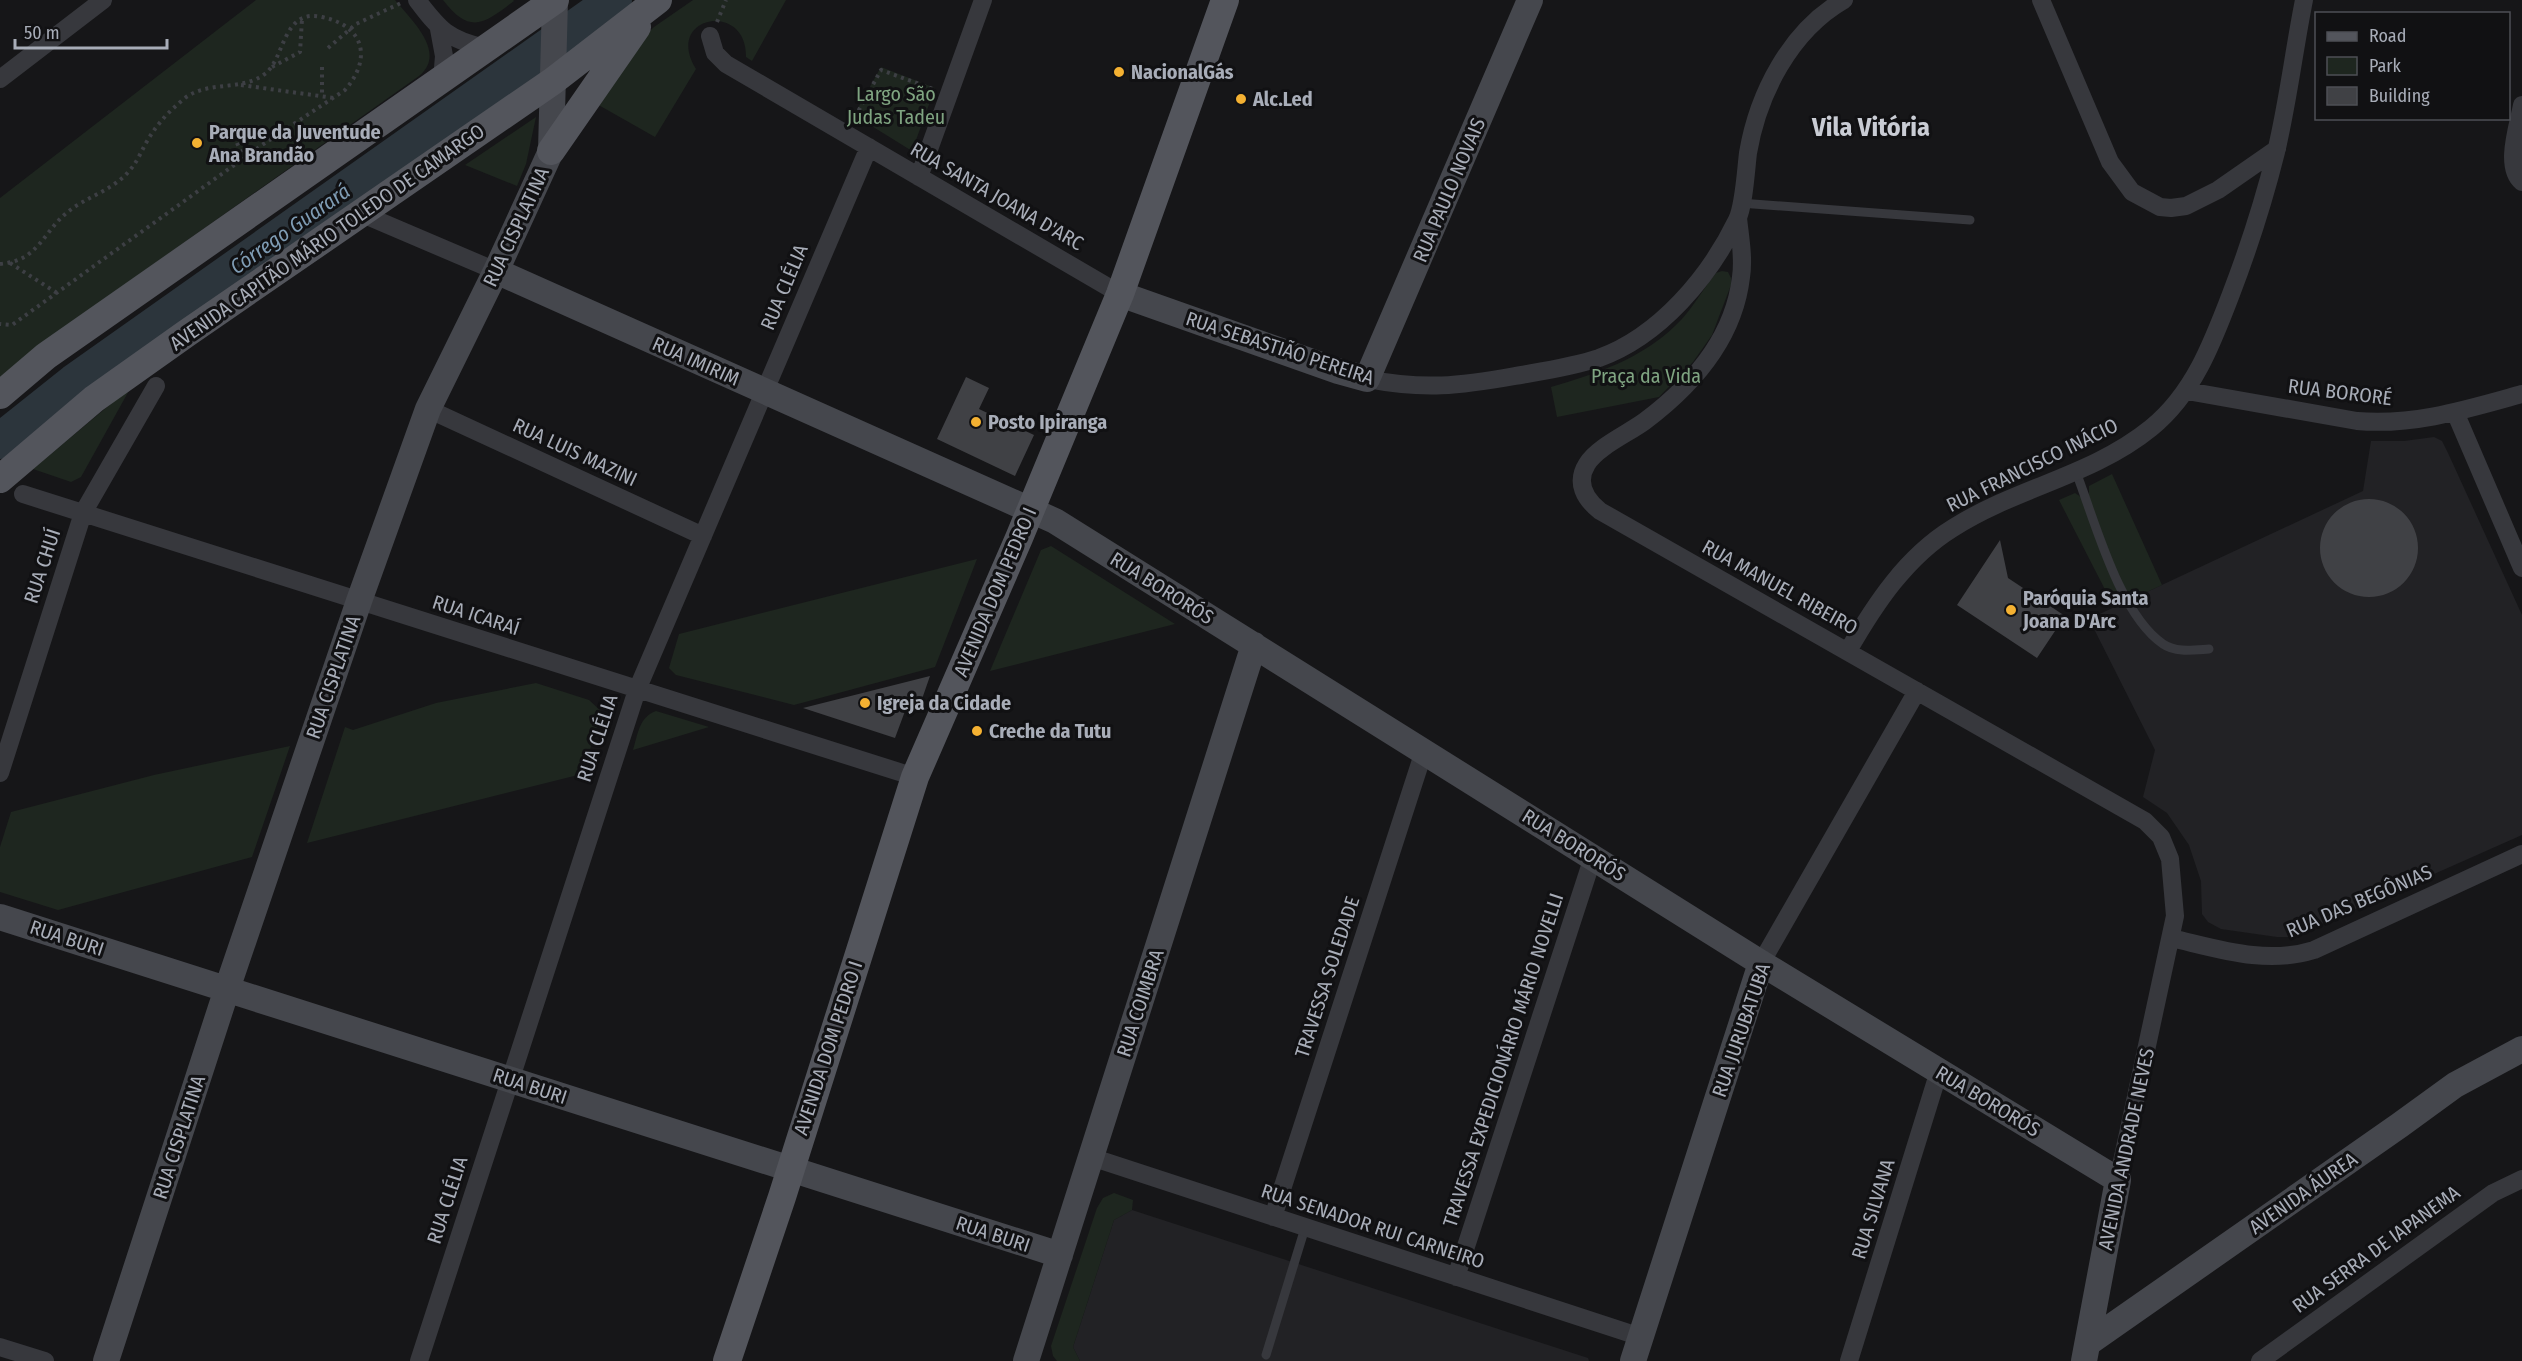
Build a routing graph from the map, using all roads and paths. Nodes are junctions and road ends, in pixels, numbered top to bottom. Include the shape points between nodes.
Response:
1 (103, 0) edge
2 (408, 0) edge
3 (417, 0) edge
4 (983, 0) edge
5 (1225, 0) edge
6 (1530, 0) edge
7 (1844, 0) edge
8 (2041, 0) edge
9 (2304, 0) edge
10 (656, 2) edge
11 (555, 6) edge
12 (302, 19) junction
13 (439, 28) junction
14 (349, 30) junction
15 (710, 36) dead end
16 (328, 48) dead end
17 (486, 48) junction
18 (322, 67) dead end
19 (272, 68) junction
20 (0, 79) edge
21 (442, 80) junction
22 (553, 81) junction
23 (237, 85) junction
24 (949, 95) junction
25 (322, 97) junction
26 (334, 98) junction
27 (2522, 105) edge
28 (259, 128) dead end
29 (846, 134) junction
30 (273, 138) junction
31 (237, 143) dead end
32 (868, 147) junction
33 (2277, 149) junction
34 (551, 151) junction
35 (244, 159) junction
36 (920, 177) junction
37 (2522, 182) edge
38 (1739, 211) junction
39 (360, 213) junction
40 (1970, 220) dead end
41 (9, 263) junction
42 (0, 264) edge
43 (496, 271) junction
44 (57, 293) junction
45 (1120, 294) junction
46 (0, 324) edge
47 (1367, 379) junction
48 (156, 386) dead end
49 (764, 391) junction
50 (2187, 391) junction
51 (2522, 394) edge
52 (0, 395) edge
53 (428, 409) junction
54 (2456, 412) junction
55 (2076, 472) junction
56 (11, 487) edge
57 (1031, 510) junction
58 (83, 513) junction
59 (703, 536) junction
60 (2522, 568) edge
61 (359, 601) junction
62 (1254, 645) junction
63 (2209, 650) dead end
64 (1848, 651) junction
65 (637, 690) junction
66 (1917, 691) junction
67 (1424, 751) junction
68 (0, 773) edge
69 (915, 777) junction
70 (2522, 854) edge
71 (1593, 857) junction
72 (0, 917) edge
73 (2171, 938) junction
74 (1761, 963) junction
75 (227, 989) junction
76 (2522, 1049) edge
77 (1939, 1071) junction
78 (509, 1080) junction
79 (1091, 1157) junction
80 (791, 1170) junction
81 (2522, 1179) edge
82 (2118, 1180) junction
83 (1273, 1218) junction
84 (1305, 1228) junction
85 (1060, 1256) junction
86 (1456, 1277) junction
87 (0, 1347) edge
88 (1637, 1349) edge
89 (2086, 1352) edge
90 (1266, 1355) dead end
91 (45, 1361) edge
92 (106, 1361) edge
93 (419, 1361) edge
94 (727, 1361) edge
95 (1026, 1361) edge
96 (1849, 1361) edge
97 (2260, 1361) edge

1 - 20 street
2 - 14 path
3 - 13 street
4 - 24 street
5 - 45 main road, AVENIDA DOM PEDRO I
6 - 47 street, RUA PAULO NOVAIS
7 - 38 street, RUA SEBASTIÃO PEREIRA via 1811,26 1778,67 1764,95 1749,146
8 - 33 street via 2110,162 2132,192 2160,207 2186,206 2218,190
9 - 33 street, RUA FRANCISCO INÁCIO
10 - 22 main road, AVENIDA CAPITÃO MÁRIO TOLEDO DE CAMARGO
10 - 34 main road
11 - 17 main road
11 - 22 street, RUA CISPLATINA
12 - 14 path via 319,16
12 - 19 path via 288,33
12 - 19 path via 300,52
13 - 17 street via 455,39
13 - 21 street via 444,56
14 - 16 path
14 - 26 path via 362,49 362,61 355,78
15 - 29 street, RUA SANTA JOANA D'ARC via 715,53 726,64
17 - 21 main road
18 - 25 path
19 - 23 path
21 - 52 main road via 46,356
22 - 34 street, RUA CISPLATINA
22 - 39 main road, AVENIDA CAPITÃO MÁRIO TOLEDO DE CAMARGO
23 - 25 path
23 - 41 path via 212,86 185,98 158,124 131,170 64,215 25,257
24 - 29 path via 881,70
24 - 36 street
25 - 26 path
26 - 30 path
27 - 37 street via 2512,165 2516,178
28 - 30 path
29 - 32 street, RUA SANTA JOANA D'ARC
30 - 35 path
31 - 35 path
32 - 36 street, RUA SANTA JOANA D'ARC
32 - 49 street, RUA CLÉLIA
33 - 50 street, RUA FRANCISCO INÁCIO via 2246,254 2216,335
34 - 43 street, RUA CISPLATINA
35 - 44 path
36 - 45 street, RUA SANTA JOANA D'ARC
38 - 40 lane
38 - 47 street, RUA SEBASTIÃO PEREIRA via 1689,294 1667,317 1602,357 1461,385 1404,386
38 - 64 street, RUA MANUEL RIBEIRO via 1742,275 1722,339 1678,393 1595,454 1586,464 1582,487 1587,500 1600,511
39 - 43 street, RUA IMIRIM
39 - 56 main road, AVENIDA CAPITÃO MÁRIO TOLEDO DE CAMARGO via 94,399
41 - 42 path
41 - 44 path
43 - 49 street, RUA IMIRIM
43 - 53 street, RUA CISPLATINA
44 - 46 path via 12,325
45 - 47 street, RUA SEBASTIÃO PEREIRA
45 - 57 main road, AVENIDA DOM PEDRO I
48 - 58 street, RUA CHUÍ
49 - 57 street, RUA IMIRIM
49 - 59 street, RUA CLÉLIA
50 - 54 street, RUA BORORÉ via 2380,423
50 - 55 street, RUA FRANCISCO INÁCIO via 2152,428 2114,454
51 - 54 street, RUA BORORÉ
53 - 59 street, RUA LUIS MAZINI
53 - 61 street, RUA CISPLATINA
54 - 60 street
55 - 63 lane via 2116,580 2138,617 2164,645 2178,650
55 - 64 street, RUA FRANCISCO INÁCIO via 1983,512 1930,545 1889,588
56 - 58 street, RUA ICARAÍ
57 - 62 street, RUA BORORÓS via 1055,521
57 - 69 main road, AVENIDA DOM PEDRO I
58 - 61 street, RUA ICARAÍ
58 - 68 street, RUA CHUÍ
59 - 65 street, RUA CLÉLIA
61 - 65 street, RUA ICARAÍ
61 - 75 street, RUA CISPLATINA
62 - 67 street, RUA BORORÓS
62 - 79 street, RUA COIMBRA
64 - 66 street, RUA MANUEL RIBEIRO
65 - 69 street, RUA ICARAÍ
65 - 78 street, RUA CLÉLIA
66 - 73 street, RUA MANUEL RIBEIRO via 2145,821 2161,837 2170,859 2175,916
66 - 74 street, RUA JURUBATUBA
67 - 71 street, RUA BORORÓS
67 - 83 street, TRAVESSA SOLEDADE
69 - 80 main road, AVENIDA DOM PEDRO I
70 - 73 street, RUA DAS BEGÔNIAS via 2297,955 2260,956
71 - 74 street, RUA BORORÓS
71 - 86 street, TRAVESSA EXPEDICIONÁRIO MÁRIO NOVELLI
72 - 75 street, RUA BURI
73 - 82 street, AVENIDA ANDRADE NEVES
74 - 77 street, RUA BORORÓS
74 - 88 street, RUA JURUBATUBA
75 - 78 street, RUA BURI
75 - 92 street, RUA CISPLATINA
76 - 89 street, AVENIDA ÁUREA via 2455,1084
77 - 82 street, RUA BORORÓS
77 - 96 street, RUA SILVANA
78 - 80 street, RUA BURI
78 - 93 street, RUA CLÉLIA
79 - 83 street, RUA SENADOR RUI CARNEIRO
79 - 85 street, RUA COIMBRA
80 - 85 street, RUA BURI
80 - 94 main road, AVENIDA DOM PEDRO I
81 - 97 street, RUA SERRA DE IAPANEMA via 2493,1193
82 - 89 street, AVENIDA ANDRADE NEVES
83 - 84 street, RUA SENADOR RUI CARNEIRO
84 - 86 street, RUA SENADOR RUI CARNEIRO
84 - 90 lane
85 - 95 street, RUA COIMBRA
86 - 88 street, RUA SENADOR RUI CARNEIRO
87 - 91 street

